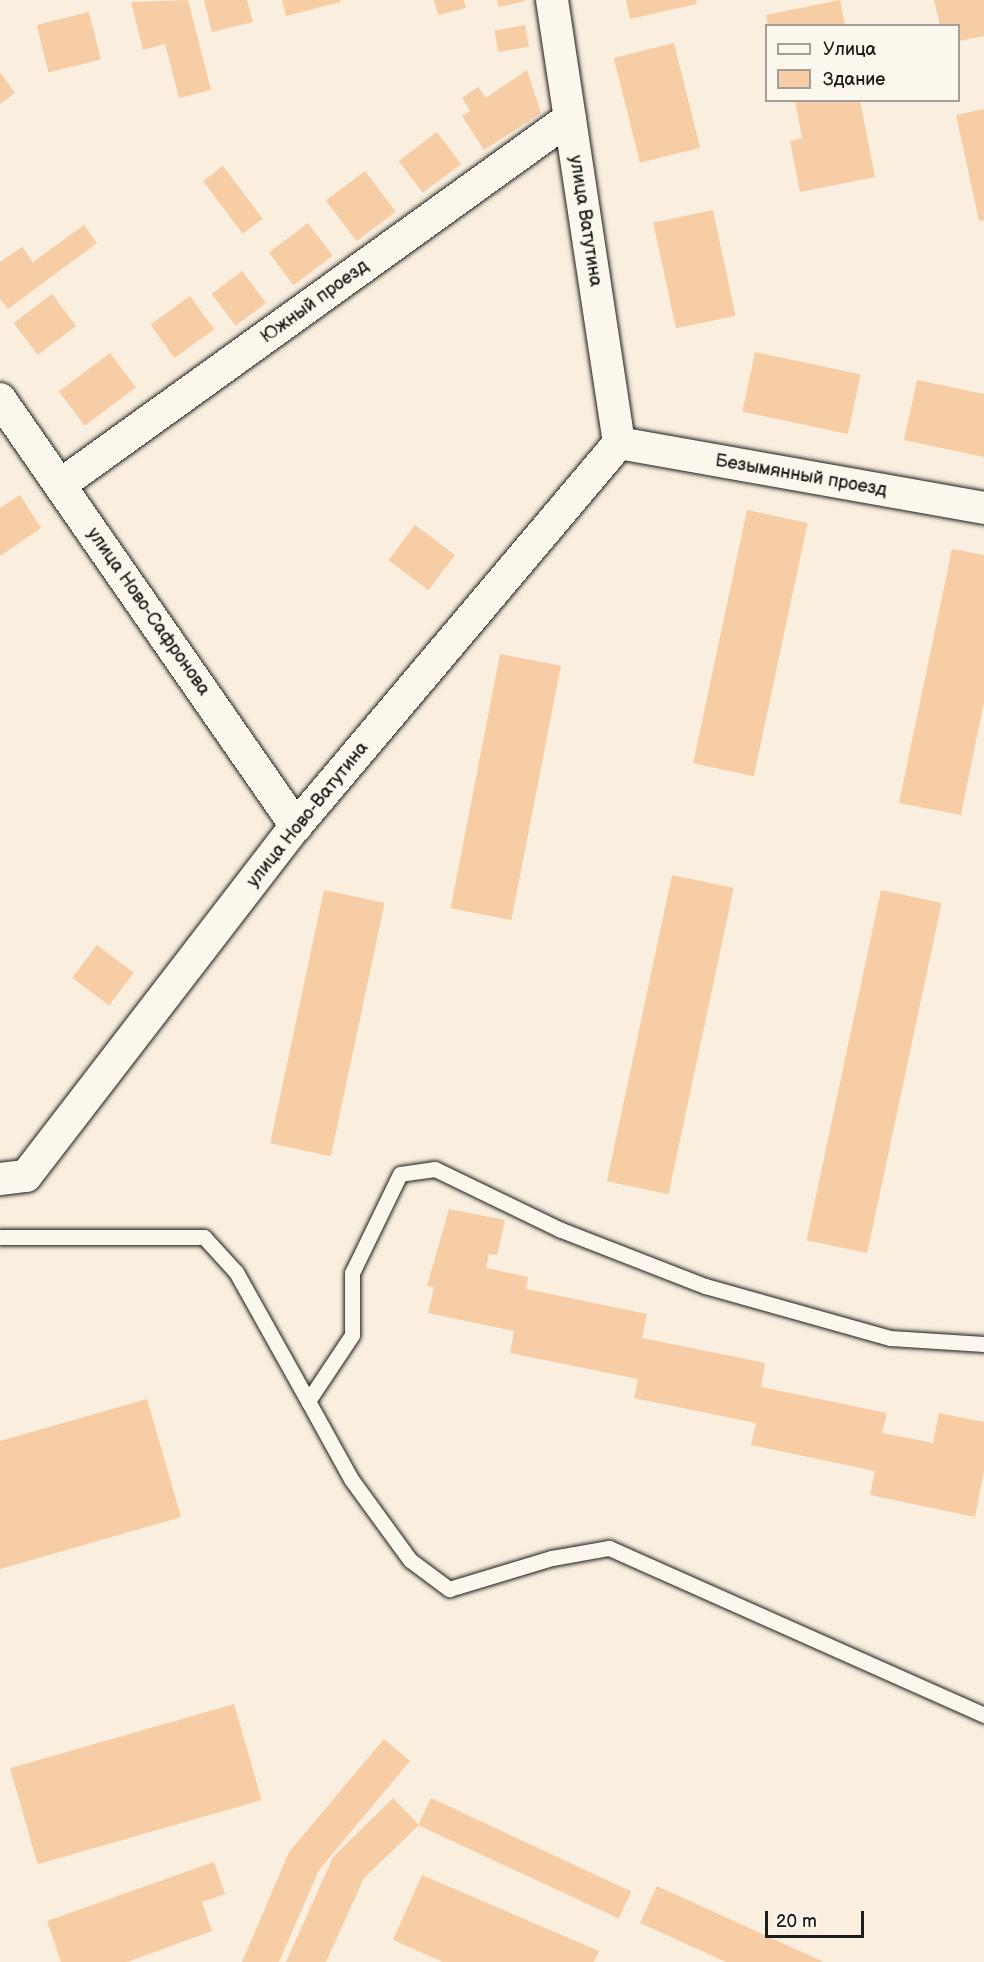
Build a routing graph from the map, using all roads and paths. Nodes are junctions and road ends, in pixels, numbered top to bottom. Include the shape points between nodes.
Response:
1 (552, 0) edge
2 (570, 118) junction
3 (0, 399) edge
4 (619, 443) junction
5 (60, 485) junction
6 (984, 508) edge
7 (296, 826) junction
8 (0, 1179) edge
9 (0, 1238) edge
10 (984, 1344) edge
11 (308, 1401) junction
12 (984, 1715) edge

1 - 2 street, улица Ватутина
2 - 4 street, улица Ватутина
2 - 5 street, Южный проезд
3 - 5 street, улица Ново-Сафронова
4 - 6 street, Безымянный проезд
4 - 7 street, улица Ново-Ватутина
5 - 7 street, улица Ново-Сафронова
7 - 8 street, улица Ново-Ватутина via 26,1176
9 - 11 lane via 204,1237 236,1272
10 - 11 lane via 890,1338 705,1286 561,1230 435,1169 400,1174 352,1273 352,1335
11 - 12 lane via 351,1479 410,1560 448,1589 552,1558 609,1548

